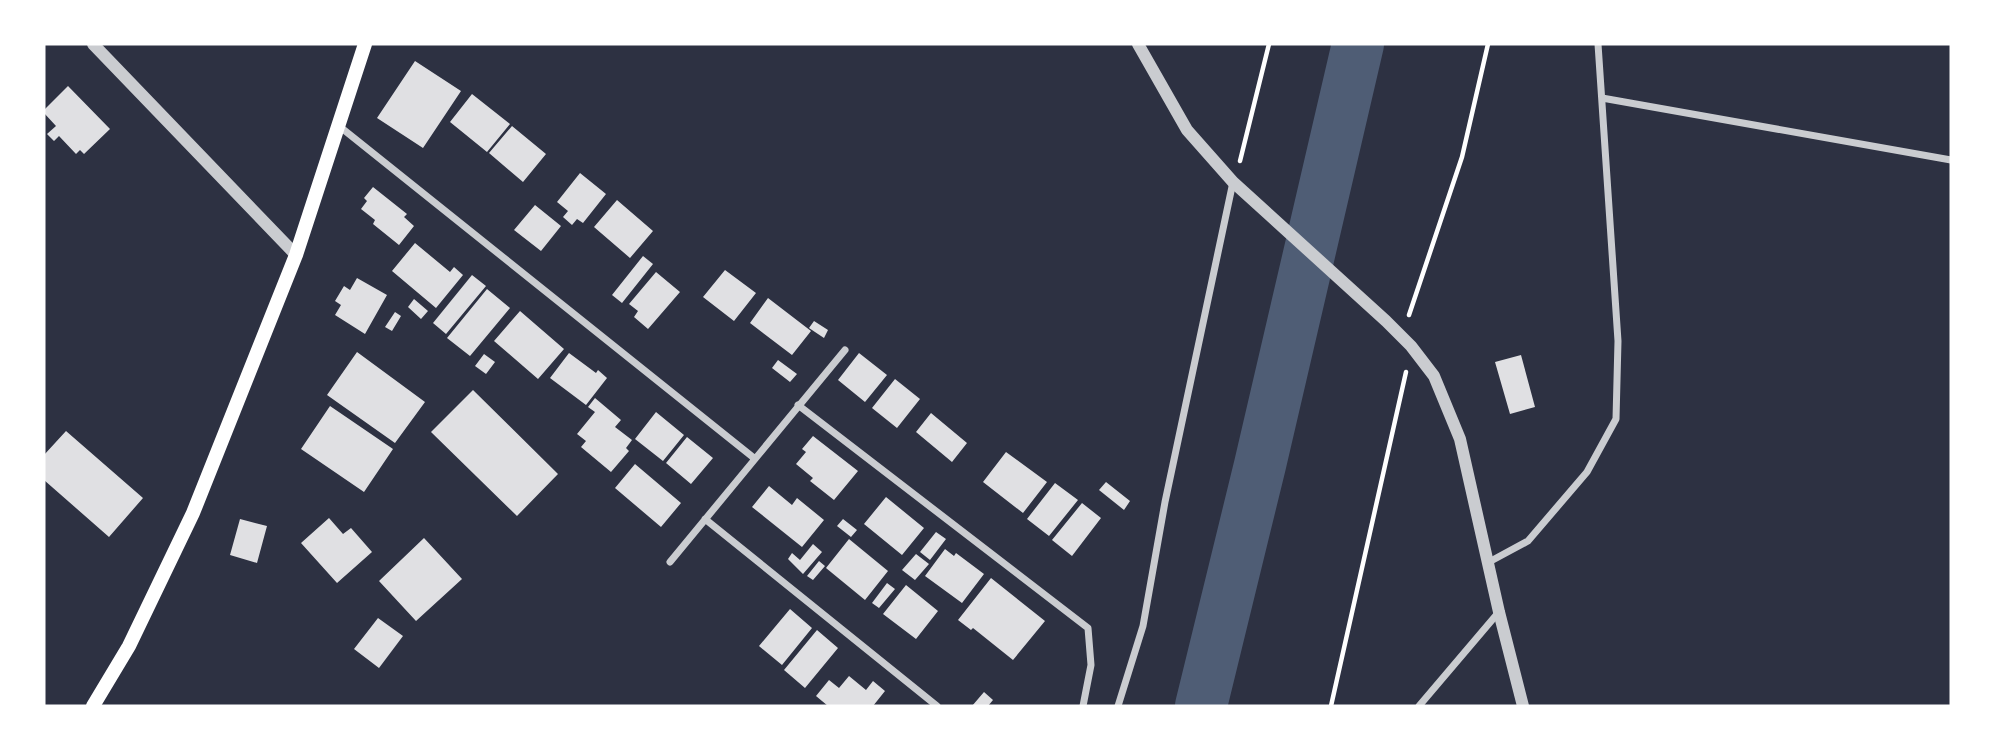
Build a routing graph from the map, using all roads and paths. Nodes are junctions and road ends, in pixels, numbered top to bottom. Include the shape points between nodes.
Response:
1 (93, 44) edge
2 (365, 44) edge
3 (1138, 44) edge
4 (1269, 44) edge
5 (1488, 44) edge
6 (1598, 44) edge
7 (1602, 98) junction
8 (339, 126) junction
9 (1951, 160) edge
10 (1233, 182) junction
11 (296, 255) junction
12 (1411, 346) junction
13 (845, 350) dead end
14 (798, 405) junction
15 (754, 458) junction
16 (705, 519) junction
17 (670, 562) dead end
18 (1489, 562) junction
19 (1499, 612) junction
20 (93, 706) edge
21 (937, 706) edge
22 (1083, 706) edge
23 (1118, 706) edge
24 (1331, 706) edge
25 (1419, 706) edge
26 (1523, 706) edge

1 - 11 street
2 - 8 main road
3 - 10 street via 1187,130
4 - 10 path
5 - 12 path via 1462,157 1409,311
6 - 7 street
7 - 9 street
7 - 18 street via 1618,341 1615,419 1587,472 1528,541
8 - 11 main road
8 - 15 street
10 - 12 street
10 - 23 street via 1143,626
11 - 20 main road via 193,513 129,646
12 - 18 street via 1434,376 1460,439
12 - 24 path
13 - 14 street
14 - 15 street
14 - 22 street via 1088,628 1091,666
15 - 16 street
16 - 17 street
16 - 21 street
18 - 19 street
19 - 25 street
19 - 26 street

